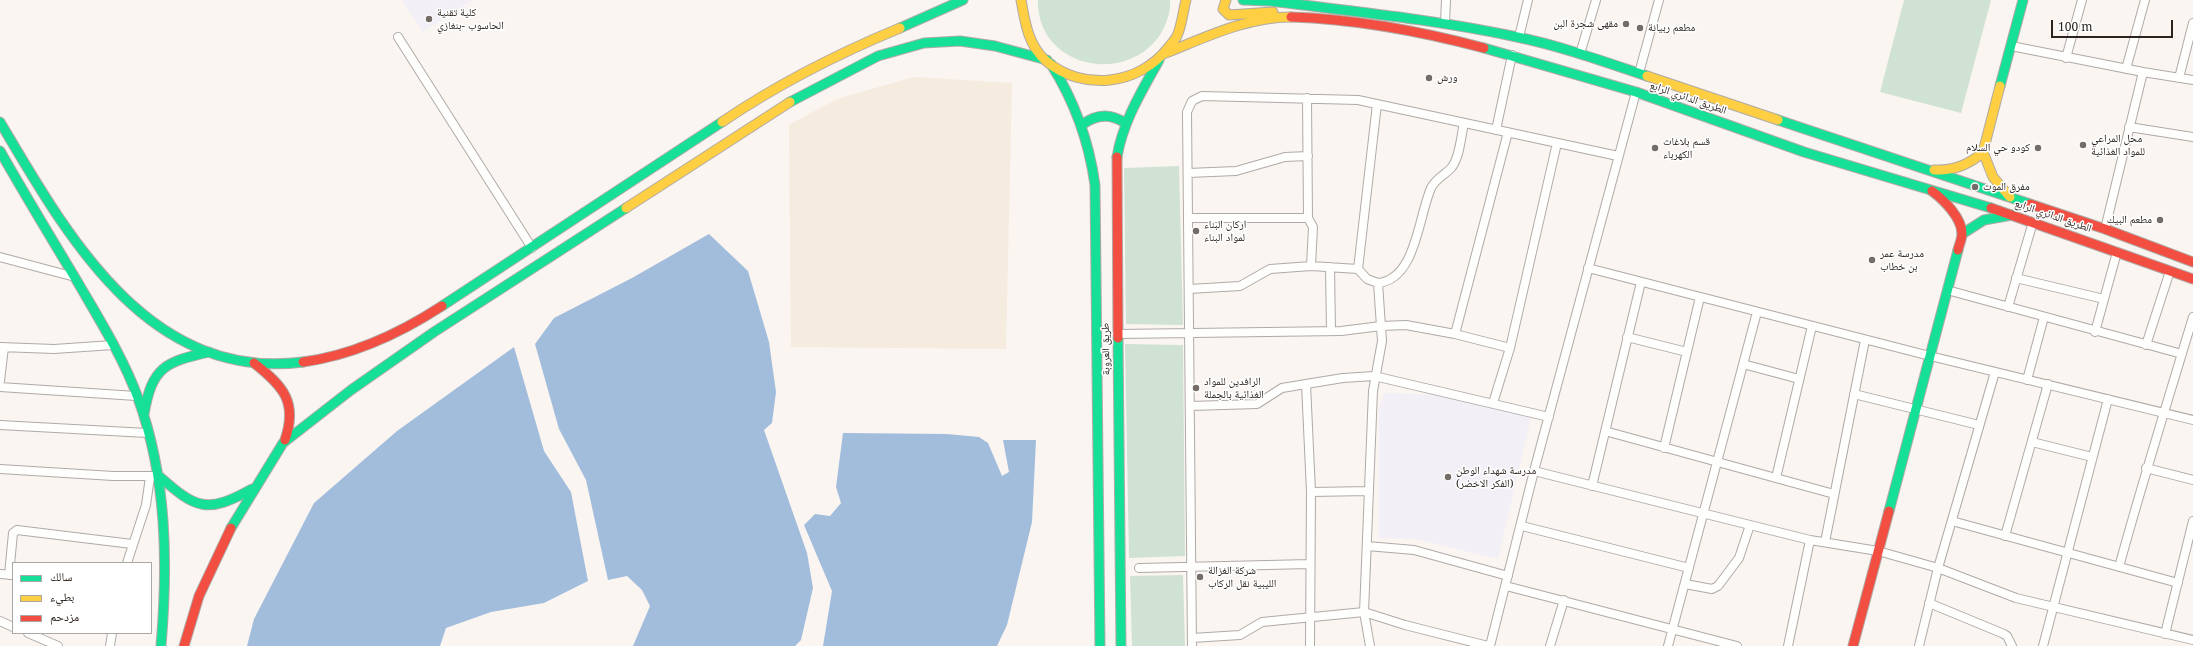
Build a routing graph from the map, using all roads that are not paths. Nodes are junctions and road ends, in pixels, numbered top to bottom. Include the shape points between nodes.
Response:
1 (963, 0) edge
2 (1021, 0) edge
3 (1186, 0) edge
4 (1226, 0) edge
5 (1243, 0) edge
6 (1446, 0) edge
7 (1528, 0) edge
8 (1596, 0) edge
9 (1659, 0) edge
10 (2023, 0) edge
11 (2082, 0) edge
12 (2145, 0) edge
13 (1266, 1) edge
14 (1303, 17) junction
15 (1445, 23) junction
16 (2193, 23) edge
17 (398, 36) dead end
18 (1519, 37) junction
19 (2011, 46) junction
20 (1166, 53) junction
21 (1580, 54) junction
22 (1512, 55) junction
23 (2066, 58) junction
24 (1159, 60) junction
25 (1049, 62) junction
26 (2126, 69) junction
27 (2143, 72) junction
28 (1639, 73) junction
29 (2179, 78) junction
30 (2193, 80) edge
31 (1636, 92) junction
32 (1307, 98) junction
33 (1376, 104) junction
34 (0, 122) edge
35 (1125, 123) junction
36 (1464, 123) junction
37 (1082, 125) junction
38 (2130, 127) junction
39 (1496, 130) junction
40 (1508, 132) junction
41 (2193, 137) edge
42 (1557, 143) junction
43 (0, 151) edge
44 (1983, 152) junction
45 (1308, 156) junction
46 (1618, 156) junction
47 (1928, 170) junction
48 (1188, 173) junction
49 (1924, 187) junction
50 (2011, 198) junction
51 (2015, 215) junction
52 (1188, 218) junction
53 (1308, 218) junction
54 (2033, 222) junction
55 (2105, 229) junction
56 (1962, 234) junction
57 (532, 248) junction
58 (2117, 252) junction
59 (0, 257) edge
60 (2193, 262) edge
61 (1311, 266) junction
62 (1330, 268) junction
63 (1588, 268) junction
64 (1358, 269) junction
65 (2170, 271) junction
66 (75, 277) junction
67 (2016, 278) junction
68 (2193, 279) edge
69 (1640, 282) junction
70 (1378, 283) junction
71 (1189, 289) junction
72 (1947, 290) junction
73 (1700, 297) junction
74 (2104, 299) junction
75 (2008, 307) junction
76 (1757, 312) junction
77 (2193, 316) edge
78 (2044, 317) junction
79 (1381, 326) junction
80 (1812, 326) junction
81 (1331, 331) junction
82 (2095, 332) junction
83 (1118, 334) junction
84 (1455, 334) junction
85 (1189, 335) junction
86 (1628, 337) junction
87 (1865, 340) junction
88 (113, 345) junction
89 (2146, 345) junction
90 (2, 347) edge
91 (1510, 348) junction
92 (209, 352) junction
93 (1687, 352) junction
94 (2182, 354) junction
95 (1930, 356) junction
96 (254, 363) junction
97 (1743, 364) junction
98 (1995, 372) junction
99 (1374, 376) junction
100 (1799, 379) junction
101 (2027, 380) junction
102 (0, 381) edge
103 (1306, 384) junction
104 (2048, 384) junction
105 (0, 387) edge
106 (1854, 394) junction
107 (136, 396) junction
108 (2108, 400) junction
109 (1493, 403) junction
110 (1190, 406) junction
111 (1916, 410) junction
112 (2165, 413) junction
113 (144, 416) junction
114 (1549, 417) junction
115 (2193, 420) edge
116 (0, 425) edge
117 (1979, 425) junction
118 (1605, 431) junction
119 (147, 433) junction
120 (2032, 442) junction
121 (283, 443) junction
122 (1664, 448) junction
123 (2092, 457) junction
124 (1717, 462) junction
125 (2146, 468) junction
126 (0, 469) edge
127 (1534, 471) junction
128 (155, 477) junction
129 (1776, 478) junction
130 (2193, 480) edge
131 (1592, 486) junction
132 (253, 489) junction
133 (1368, 491) junction
134 (1311, 492) junction
135 (1834, 494) junction
136 (1704, 513) junction
137 (1952, 521) junction
138 (2193, 521) edge
139 (1750, 525) junction
140 (1522, 526) junction
141 (2005, 536) junction
142 (1810, 540) junction
143 (1825, 542) junction
144 (132, 544) junction
145 (1367, 546) junction
146 (1878, 551) junction
147 (2068, 553) junction
148 (127, 562) edge
149 (1310, 564) junction
150 (1192, 567) junction
151 (2119, 567) junction
152 (1139, 568) dead end
153 (1689, 568) junction
154 (1938, 568) junction
155 (0, 574) edge
156 (11, 575) edge
157 (1508, 576) junction
158 (2178, 583) junction
159 (1684, 584) junction
160 (1506, 586) junction
161 (1564, 600) junction
162 (1929, 603) junction
163 (2053, 607) junction
164 (1364, 612) junction
165 (1309, 616) junction
166 (0, 621) edge
167 (12, 627) edge
168 (1673, 628) junction
169 (30, 634) edge
170 (112, 634) edge
171 (2165, 634) junction
172 (2193, 640) edge
173 (1192, 642) edge
174 (58, 646) edge
175 (110, 646) edge
176 (161, 646) edge
177 (184, 646) edge
178 (1100, 646) edge
179 (1121, 646) edge
180 (1310, 646) edge
181 (1370, 646) edge
182 (1489, 646) edge
183 (1550, 646) edge
184 (1668, 646) edge
185 (1737, 646) edge
186 (1788, 646) edge
187 (1853, 646) edge
188 (1919, 646) edge
189 (2012, 646) edge
190 (2043, 646) edge

1 - 57 main road via 931,16 862,43 789,80
2 - 25 main road via 1027,30 1035,47
3 - 20 main road via 1181,28
4 - 14 main road via 1223,9 1229,15 1273,12
5 - 13 main road, الطريق الدائري الرابع
6 - 15 street
7 - 18 street
8 - 21 street
9 - 28 street
10 - 19 main road
11 - 23 street
12 - 26 street
13 - 15 main road, الطريق الدائري الرابع
14 - 20 main road, الطريق الدائري الرابع via 1258,21 1229,28
14 - 22 main road, الطريق الدائري الرابع via 1393,26 1443,36
15 - 18 main road, الطريق الدائري الرابع
16 - 29 street
17 - 57 street
18 - 21 main road, الطريق الدائري الرابع
19 - 23 street
19 - 44 main road
20 - 24 main road
21 - 28 main road, الطريق الدائري الرابع
22 - 31 main road, الطريق الدائري الرابع
22 - 39 street
23 - 26 street
24 - 25 main road via 1134,76 1106,82 1077,78
24 - 35 main road, طريق العروبة
25 - 37 main road, طريق العروبة via 1066,87
25 - 121 main road via 989,45 948,41 901,48 849,69 779,109 434,332 351,390
26 - 27 street
27 - 29 street
27 - 38 street
28 - 47 main road, الطريق الدائري الرابع
29 - 30 street
31 - 46 street
31 - 49 main road, الطريق الدائري الرابع via 1804,152
32 - 33 street via 1349,99
32 - 45 street
32 - 48 street via 1195,98 1189,104 1187,112
33 - 36 street
33 - 64 street
34 - 92 main road via 60,220 86,258 117,294 148,319 177,337
35 - 37 main road via 1116,117 1100,115 1090,118
35 - 83 main road, طريق العروبة via 1119,143 1115,174
36 - 39 street
36 - 70 street via 1453,165 1440,175 1431,188 1407,263 1392,279
37 - 178 main road, طريق العروبة via 1095,185
38 - 41 street
38 - 55 street
39 - 40 street
40 - 42 street
40 - 84 street
42 - 46 street
42 - 91 street
43 - 66 main road
44 - 47 main road via 1958,168
44 - 50 main road via 1993,178
45 - 48 street via 1285,156 1236,171
45 - 53 street
46 - 63 street
47 - 50 main road, الطريق الدائري الرابع
48 - 52 street
49 - 51 main road, الطريق الدائري الرابع
49 - 56 main road via 1948,206 1957,219
50 - 55 main road, الطريق الدائري الرابع
51 - 54 main road, الطريق الدائري الرابع
51 - 56 main road via 1984,220
52 - 53 street
52 - 71 street
53 - 61 street via 1313,227
54 - 58 main road, الطريق الدائري الرابع
54 - 67 street
55 - 60 main road, الطريق الدائري الرابع
56 - 72 main road
57 - 96 main road via 431,312 373,344 306,362
58 - 65 main road, الطريق الدائري الرابع
58 - 74 street
59 - 66 street
61 - 62 street
61 - 71 street via 1264,271 1240,286
62 - 64 street
62 - 81 street
63 - 69 street
63 - 114 street
64 - 70 street via 1367,279
65 - 68 main road, الطريق الدائري الرابع
65 - 89 street
66 - 88 main road
67 - 74 street
67 - 75 street
69 - 73 street
69 - 86 street
70 - 79 street
71 - 85 street
72 - 75 street
72 - 95 main road
73 - 76 street
73 - 93 street
74 - 82 street
75 - 78 street
76 - 80 street
76 - 97 street
77 - 94 street
78 - 82 street
78 - 101 street
79 - 81 street
79 - 84 street via 1406,325
79 - 99 street via 1382,341
80 - 87 street
80 - 100 street
81 - 85 street
82 - 89 street
83 - 85 street
83 - 179 main road, طريق العروبة
84 - 91 street
85 - 110 street
86 - 93 street
86 - 118 street
87 - 95 street
87 - 106 street
88 - 90 street via 54,349
88 - 107 main road
89 - 94 street
90 - 102 street
91 - 109 street
92 - 96 main road
92 - 113 main road via 182,358 162,368 150,385
93 - 122 street
94 - 112 street
95 - 98 street
95 - 111 main road
96 - 121 main road via 274,379 287,396 291,420
97 - 100 street
97 - 124 street
98 - 101 street
98 - 117 street
99 - 103 street
99 - 109 street
99 - 133 street
100 - 129 street
101 - 104 street
103 - 110 street via 1282,388 1257,404
103 - 134 street
104 - 108 street
104 - 120 street
105 - 107 street
106 - 111 street
106 - 135 street
107 - 113 main road
108 - 112 street
108 - 123 street
109 - 114 street
110 - 150 street
111 - 117 street
111 - 146 main road
112 - 115 street
112 - 125 street
113 - 119 main road
114 - 127 street
116 - 119 street
117 - 137 street
118 - 122 street
118 - 131 street
119 - 128 main road
120 - 123 street
120 - 141 street
121 - 132 main road
122 - 124 street
123 - 147 street
124 - 129 street
124 - 136 street
125 - 130 street
125 - 151 street
126 - 128 street
127 - 131 street
127 - 140 street
128 - 132 main road via 194,504 207,507 221,505
128 - 144 street
128 - 176 main road via 165,586
129 - 135 street
131 - 136 street
132 - 177 main road via 231,524 211,566
133 - 134 street
133 - 145 street
134 - 149 street
135 - 143 street
136 - 139 street
136 - 153 street
137 - 141 street
137 - 154 street
138 - 158 street
139 - 142 street
139 - 159 street via 1739,558 1718,586 1712,589
140 - 153 street
140 - 157 street
141 - 147 street
142 - 143 street
142 - 186 street
143 - 146 street
144 - 148 street
144 - 156 street via 17,530 13,533
145 - 157 street via 1414,550
145 - 164 street
146 - 154 street
146 - 187 main road
147 - 151 street
147 - 163 street
149 - 150 street
149 - 165 street
150 - 152 street
150 - 173 street
151 - 158 street
153 - 159 street
154 - 162 street
154 - 163 street via 2016,598
155 - 156 street
157 - 160 street
158 - 171 street
159 - 168 street
160 - 161 street
160 - 182 street
161 - 168 street
161 - 183 street
162 - 188 street
162 - 189 street via 2004,634
163 - 171 street
163 - 190 street
164 - 165 street
164 - 181 street
164 - 182 street
165 - 173 street via 1262,622 1240,635
165 - 180 street
166 - 167 street
168 - 184 street
168 - 185 street
169 - 174 street
170 - 175 street
171 - 172 street

